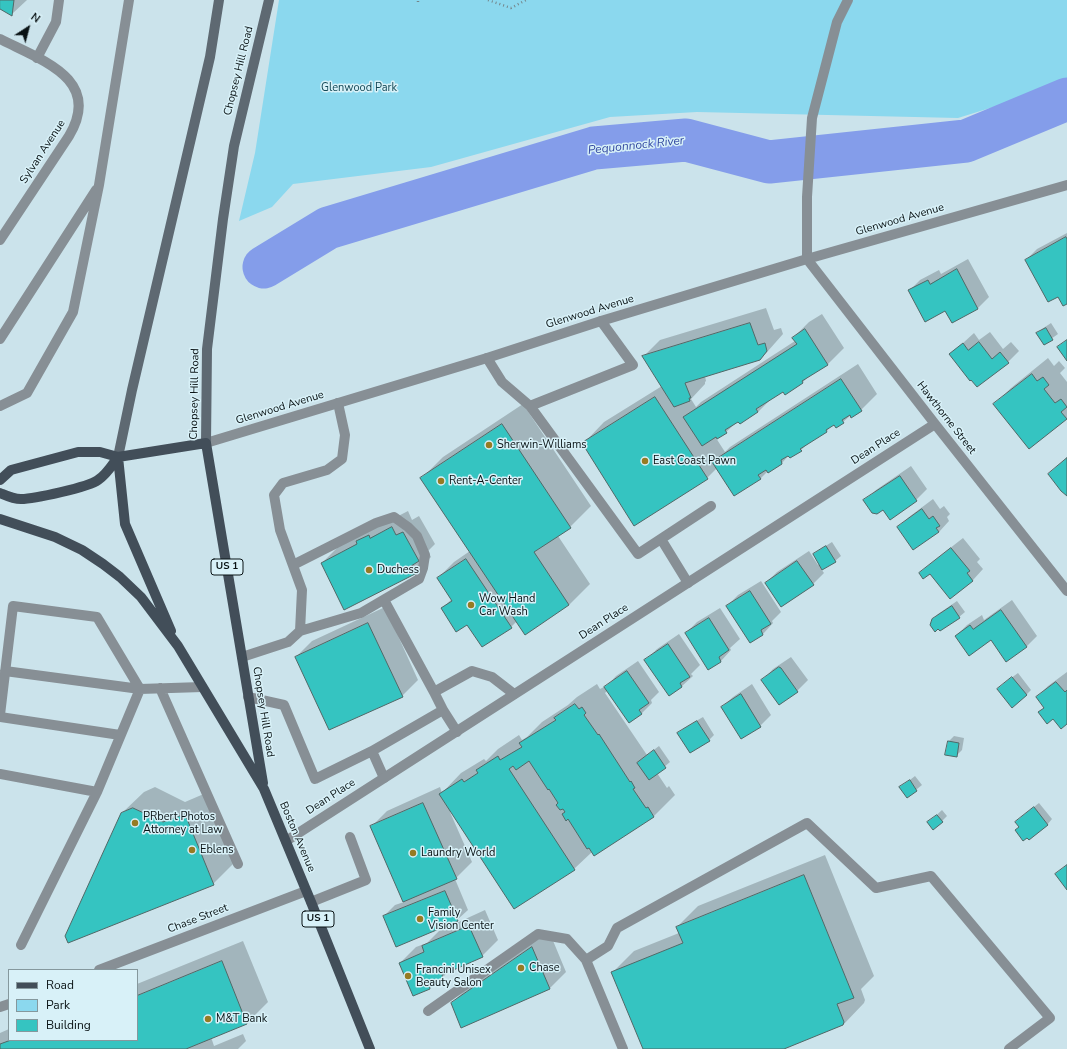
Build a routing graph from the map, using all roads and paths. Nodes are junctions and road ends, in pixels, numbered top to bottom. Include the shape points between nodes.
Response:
1 (59, 0) edge
2 (129, 0) edge
3 (219, 0) edge
4 (269, 0) edge
5 (488, 0) edge
6 (526, 0) edge
7 (848, 0) edge
8 (0, 39) edge
9 (37, 58) junction
10 (99, 185) junction
11 (1067, 185) edge
12 (0, 240) edge
13 (807, 260) junction
14 (601, 321) junction
15 (0, 339) edge
16 (487, 358) junction
17 (338, 403) junction
18 (0, 406) edge
19 (530, 406) junction
20 (935, 424) junction
21 (206, 443) junction
22 (118, 457) junction
23 (0, 480) edge
24 (0, 493) edge
25 (711, 506) dead end
26 (0, 519) edge
27 (661, 539) junction
28 (293, 565) junction
29 (688, 583) junction
30 (1067, 591) edge
31 (384, 600) junction
32 (300, 631) junction
33 (178, 646) junction
34 (242, 657) junction
35 (5, 671) junction
36 (202, 687) junction
37 (160, 688) junction
38 (140, 689) junction
39 (434, 692) junction
40 (514, 694) junction
41 (248, 697) junction
42 (443, 710) junction
43 (0, 716) edge
44 (457, 732) junction
45 (120, 735) junction
46 (372, 751) junction
47 (0, 774) edge
48 (384, 778) junction
49 (264, 789) junction
50 (97, 792) junction
51 (350, 837) dead end
52 (286, 841) junction
53 (238, 864) dead end
54 (306, 891) junction
55 (311, 902) junction
56 (21, 945) dead end
57 (586, 960) junction
58 (102, 969) edge
59 (428, 1011) dead end
60 (370, 1049) edge
61 (623, 1049) edge
62 (1009, 1049) edge

1 - 9 street via 56,22
2 - 10 street
3 - 22 main road via 210,57
4 - 21 main road, Chopsey Hill Road via 234,146 224,212 207,349
5 - 6 path via 511,8
7 - 13 street via 837,22 812,118 807,197
8 - 9 street, Sylvan Avenue
9 - 12 street, Sylvan Avenue via 59,71 73,85 79,99 78,118 76,126
10 - 15 street
10 - 18 street via 73,312 27,393
11 - 13 street, Glenwood Avenue
13 - 14 street, Glenwood Avenue
13 - 20 street, Hawthorne Street
14 - 16 street, Glenwood Avenue
14 - 19 street via 633,365
16 - 17 street, Glenwood Avenue
16 - 19 street via 502,382
17 - 21 street, Glenwood Avenue
17 - 28 street via 345,435 342,458 327,470 283,483 274,495 280,530
19 - 27 street via 638,554
20 - 29 street, Dean Place
20 - 30 street, Hawthorne Street
21 - 22 main road, Glenwood Avenue
21 - 34 main road, Chopsey Hill Road / US 1
22 - 23 main road, Glenwood Avenue via 100,452 78,452 11,470
22 - 24 main road via 106,474 88,486 29,499 18,499
22 - 33 main road via 125,524
25 - 27 street
26 - 33 main road, US 1 via 55,536 102,564 141,597
27 - 29 street
28 - 31 street via 376,523 394,518 417,536 425,555 424,568 419,579
28 - 32 street via 302,590
29 - 40 street, Dean Place
31 - 32 street via 361,613
31 - 39 street
32 - 34 street via 288,642
33 - 36 main road, Boston Avenue / US 1
34 - 41 main road, Chopsey Hill Road / US 1
35 - 38 street
35 - 38 street via 13,606 97,617
35 - 43 street
36 - 37 street
36 - 49 main road, Boston Avenue / US 1
37 - 38 street
37 - 53 street
38 - 45 street
39 - 40 street via 472,671 492,677
39 - 42 street
40 - 44 street, Dean Place
41 - 46 street via 284,705 315,779
41 - 49 main road, Chopsey Hill Road / US 1
42 - 44 street
42 - 46 street
43 - 45 street
44 - 48 street, Dean Place
45 - 50 street
46 - 48 street
47 - 50 street
48 - 52 street, Dean Place
49 - 52 main road, Boston Avenue / US 1
50 - 56 street
51 - 55 street via 366,880
52 - 54 main road, Boston Avenue / US 1
54 - 55 main road, Boston Avenue / US 1
54 - 58 street, Chase Street
55 - 60 main road, Boston Avenue / US 1
57 - 59 street via 567,939 538,934
57 - 61 street
57 - 62 street via 608,946 617,928 806,823 876,888 930,876 1050,1018

